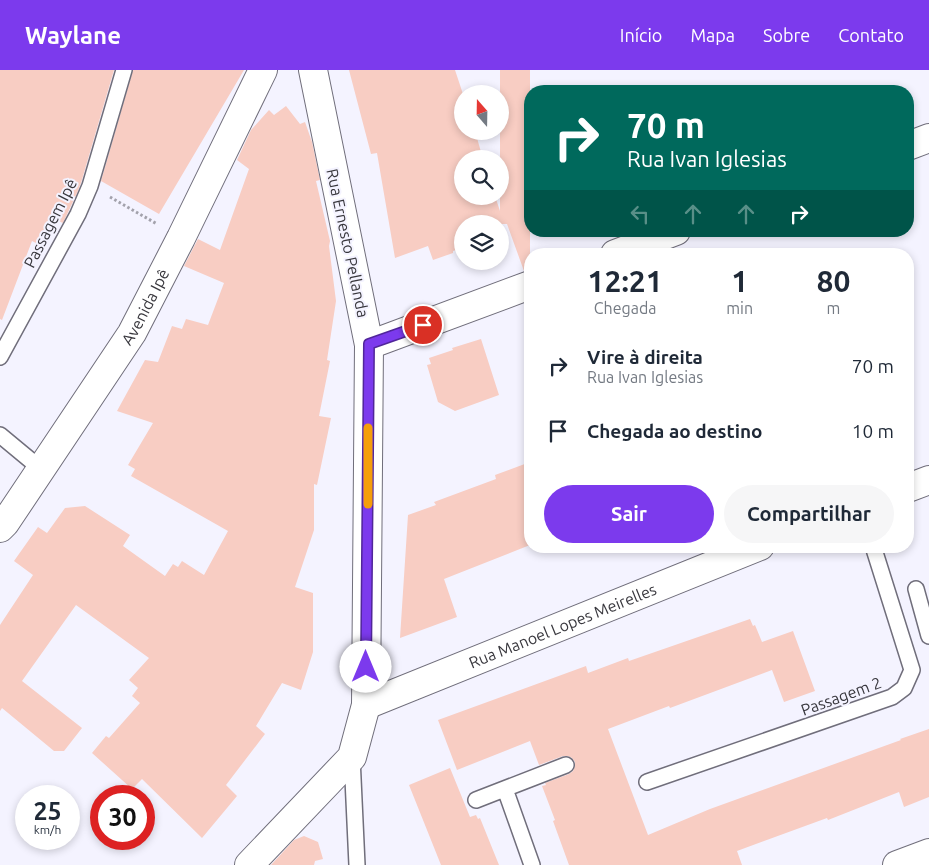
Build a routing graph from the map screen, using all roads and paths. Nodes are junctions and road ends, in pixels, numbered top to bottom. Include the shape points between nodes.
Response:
1 (124, 70) edge
2 (263, 70) edge
3 (313, 70) edge
4 (929, 138) edge
5 (914, 144) edge
6 (90, 186) junction
7 (660, 237) edge
8 (181, 238) junction
9 (631, 248) edge
10 (524, 287) edge
11 (369, 344) junction
12 (0, 357) edge
13 (0, 435) edge
14 (41, 469) junction
15 (929, 480) edge
16 (914, 486) edge
17 (0, 528) edge
18 (743, 553) edge
19 (875, 553) edge
20 (916, 589) dead end
21 (929, 636) edge
22 (366, 705) junction
23 (352, 757) junction
24 (566, 765) dead end
25 (647, 782) dead end
26 (505, 789) junction
27 (476, 800) dead end
28 (929, 853) edge
29 (249, 865) edge
30 (357, 865) edge
31 (532, 865) edge
32 (897, 865) edge

1 - 6 lane, Passagem Ipê
2 - 8 street, Avenida Ipê
3 - 11 street, Rua Ernesto Pellanda
4 - 5 street
6 - 8 path
6 - 12 lane, Passagem Ipê
7 - 9 street
8 - 14 street, Avenida Ipê via 132,333
10 - 11 street
11 - 22 street, Rua Ernesto Pellanda
13 - 14 lane
14 - 17 street, Avenida Ipê
15 - 16 street
18 - 22 street, Rua Manoel Lopes Meirelles
19 - 25 lane, Passagem 2 via 912,670 904,688 892,697
20 - 21 lane
22 - 23 street, Rua Ernesto Pellanda
23 - 29 street
23 - 30 lane, Rua Ernesto Pellanda
24 - 26 lane
26 - 27 lane
26 - 31 lane
28 - 32 street

